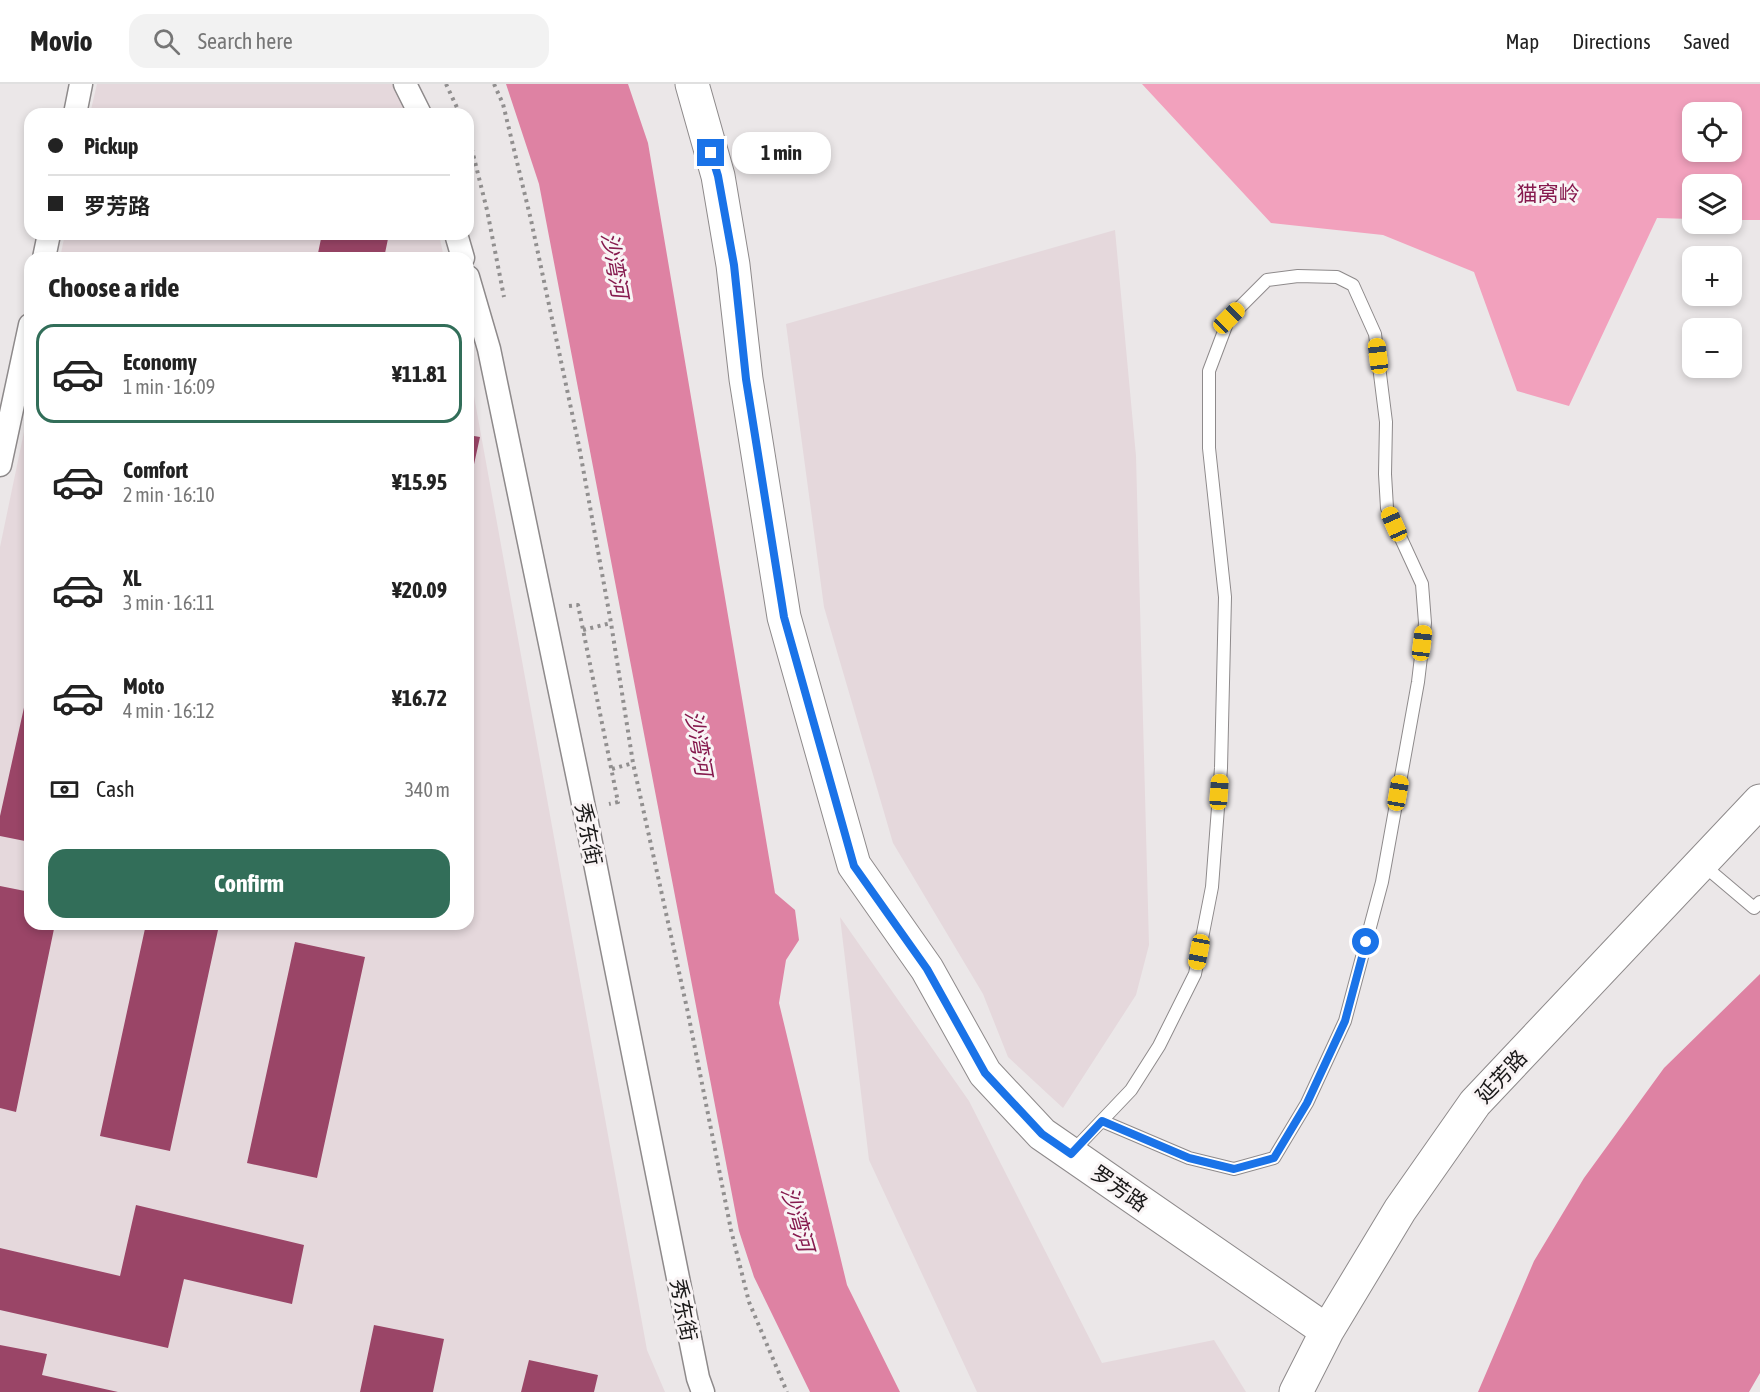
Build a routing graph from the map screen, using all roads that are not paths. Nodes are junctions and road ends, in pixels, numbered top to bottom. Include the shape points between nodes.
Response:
1 (81, 84) edge
2 (405, 84) edge
3 (693, 84) edge
4 (76, 108) edge
5 (417, 108) edge
6 (474, 298) edge
7 (24, 344) edge
8 (7, 399) edge
9 (0, 465) edge
10 (1760, 801) edge
11 (1701, 863) junction
12 (1760, 902) edge
13 (1102, 1121) junction
14 (1071, 1154) junction
15 (1327, 1331) junction
16 (703, 1392) edge
17 (1296, 1392) edge

1 - 4 street
2 - 5 street
3 - 14 main road, 罗芳路 via 718,176 734,265 746,379 784,617 854,866 927,969 985,1073 1042,1134
6 - 16 street, 秀东街 via 489,349
7 - 8 street
8 - 9 street
10 - 11 main road, 延芳路
11 - 12 lane via 1754,908
11 - 15 main road, 延芳路 via 1475,1103 1400,1210
13 - 13 lane via 1131,1090 1148,1064 1195,974 1212,887 1221,768 1225,597 1209,448 1209,371 1229,318 1267,280 1337,277 1353,285 1375,334 1386,422 1387,508 1422,584 1425,623 1382,882 1345,1021 1307,1103 1274,1158 1234,1169 1189,1158
13 - 14 lane
14 - 15 main road, 罗芳路
15 - 17 main road, 延芳路

